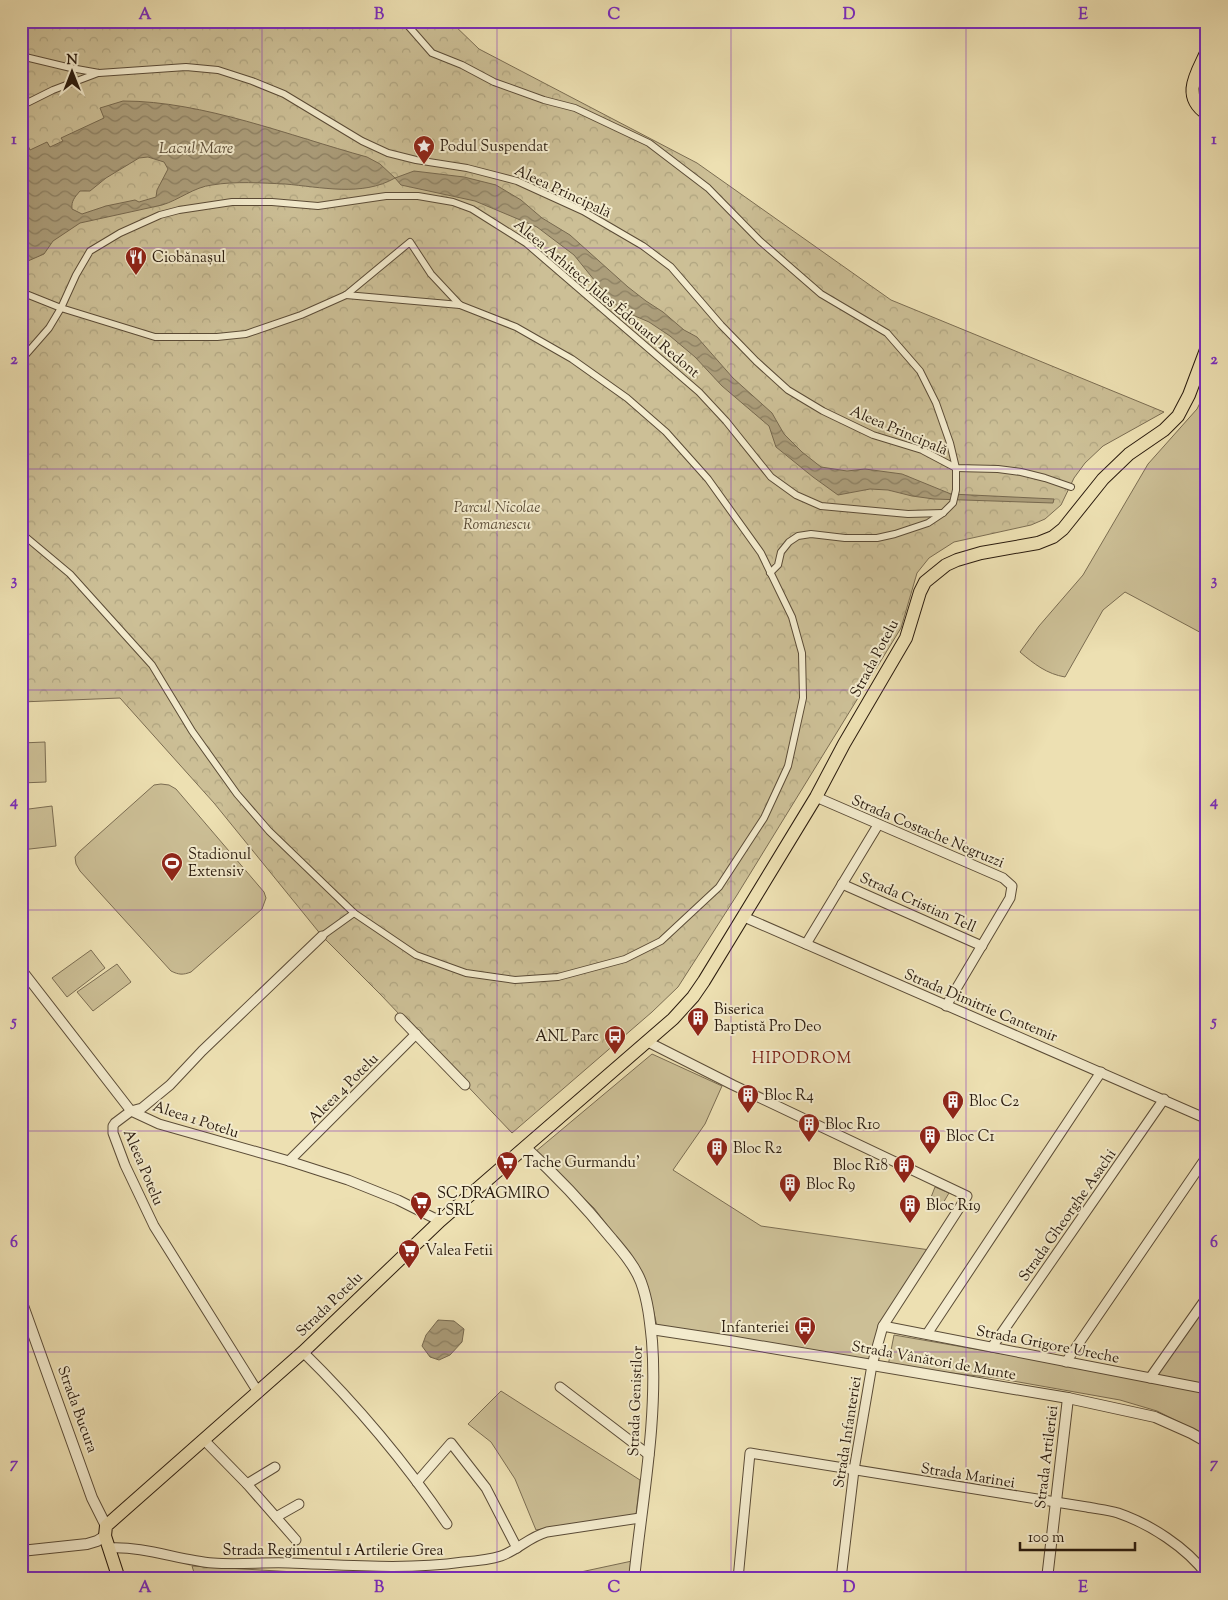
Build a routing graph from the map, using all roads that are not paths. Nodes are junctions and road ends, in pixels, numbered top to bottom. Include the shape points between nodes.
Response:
1 (404, 21) edge
2 (1207, 51) edge
3 (21, 56) edge
4 (99, 73) junction
5 (21, 106) edge
6 (1207, 114) edge
7 (21, 292) edge
8 (346, 295) junction
9 (460, 305) junction
10 (61, 308) junction
11 (1207, 347) edge
12 (21, 360) edge
13 (956, 468) junction
14 (1071, 488) dead end
15 (943, 513) junction
16 (21, 533) edge
17 (770, 573) junction
18 (816, 797) junction
19 (878, 825) junction
20 (842, 884) junction
21 (354, 913) junction
22 (744, 917) junction
23 (322, 936) joint
24 (806, 944) junction
25 (982, 946) junction
26 (21, 969) edge
27 (946, 1006) junction
28 (400, 1018) dead end
29 (416, 1034) junction
30 (646, 1041) junction
31 (1100, 1072) junction
32 (465, 1085) dead end
33 (1164, 1099) junction
34 (132, 1111) junction
35 (1207, 1119) edge
36 (525, 1148) junction
37 (1207, 1156) edge
38 (289, 1161) junction
39 (440, 1221) junction
40 (1207, 1297) edge
41 (21, 1300) edge
42 (883, 1326) junction
43 (651, 1329) junction
44 (926, 1334) junction
45 (992, 1347) junction
46 (303, 1352) junction
47 (1066, 1362) junction
48 (872, 1365) junction
49 (1150, 1378) junction
50 (560, 1387) dead end
51 (1207, 1389) edge
52 (258, 1392) junction
53 (1068, 1398) junction
54 (204, 1440) junction
55 (1207, 1442) edge
56 (649, 1455) junction
57 (275, 1467) dead end
58 (854, 1470) junction
59 (417, 1482) junction
60 (247, 1484) junction
61 (1055, 1502) junction
62 (299, 1504) dead end
63 (276, 1516) junction
64 (640, 1518) junction
65 (447, 1524) dead end
66 (107, 1537) junction
67 (296, 1540) dead end
68 (518, 1548) junction
69 (21, 1550) edge
70 (1206, 1571) edge
71 (119, 1579) edge
72 (634, 1579) edge
73 (738, 1579) edge
74 (841, 1579) edge
75 (1047, 1579) edge

1 - 13 street via 432,53 494,82 575,108 649,143 708,188 760,241 821,294 887,333 920,371 936,403
2 - 6 main road via 1192,89 1195,103
3 - 4 street, Aleea Principală
4 - 5 street, Aleea Principală
4 - 13 street, Aleea Principală via 186,67 218,70 284,94 388,153 496,174 583,211 643,246 671,267 756,361 788,390 873,435 922,450
7 - 10 street
8 - 9 street
8 - 9 street via 410,242 431,274
8 - 10 street via 246,334 217,337 155,337
9 - 17 street via 516,327 572,359 640,409 666,432 708,479 761,553
10 - 12 street via 49,328
10 - 15 street, Aleea Arhitect Jules Édouard Redont via 90,251 120,233 178,210 232,202 318,206 386,196 418,196 453,202 472,209 526,243 699,392 771,477 796,495 821,506 908,514
11 - 18 main road, Strada Potelu via 1178,416 1103,479 1063,529 1038,543 946,564 925,582 906,638
13 - 14 street via 1021,472
13 - 15 street via 954,503
15 - 17 street via 928,523 877,538 798,536 781,552 778,565
16 - 21 street via 70,574 152,664 192,731 237,794 269,831
17 - 21 street via 792,617 802,653 803,698 788,766 764,818 719,886 661,940 625,959 558,977 514,980 466,973 416,955
18 - 19 street, Strada Costache Negruzzi
18 - 22 main road, Strada Potelu
19 - 20 street
19 - 25 street, Strada Costache Negruzzi via 1008,881 1012,886 1010,898
20 - 24 street
20 - 25 street, Strada Cristian Tell
21 - 23 street
22 - 24 street, Strada Dimitrie Cantemir
22 - 30 main road, Strada Potelu via 694,997
23 - 34 street, Aleea 1 Potelu via 170,1085 142,1108
24 - 27 street, Strada Dimitrie Cantemir
25 - 27 street, Strada Costache Negruzzi
26 - 34 street, Aleea Potelu
27 - 31 street, Strada Dimitrie Cantemir
28 - 29 street
29 - 32 street
29 - 38 street, Aleea 4 Potelu
30 - 36 main road, Strada Potelu
30 - 42 street, Strada Infanteriei via 967,1196
31 - 33 street, Strada Dimitrie Cantemir
31 - 44 street
33 - 35 street, Strada Dimitrie Cantemir
33 - 45 street, Strada Gheorghe Asachi
34 - 38 street, Aleea 1 Potelu via 159,1124
34 - 52 street, Aleea Potelu via 115,1123 112,1133 125,1165 154,1226
36 - 39 main road, Strada Potelu
36 - 43 street, Strada Geniștilor via 588,1211 625,1254 641,1280
37 - 47 street
38 - 39 street, Aleea 1 Potelu via 348,1180
39 - 46 main road, Strada Potelu
40 - 49 street
41 - 66 street, Strada Bucura
42 - 44 street, Strada Grigore Ureche
42 - 48 street, Strada Infanteriei
43 - 48 street, Strada Vânători de Munte
43 - 56 street, Strada Geniștilor via 653,1386
44 - 45 street, Strada Grigore Ureche
45 - 47 street, Strada Grigore Ureche
46 - 52 main road, Strada Potelu
46 - 59 street via 366,1419
47 - 49 street, Strada Grigore Ureche
48 - 53 street, Strada Vânători de Munte
48 - 58 street, Strada Infanteriei
49 - 51 street, Strada Grigore Ureche
50 - 56 street
52 - 54 main road, Strada Potelu
53 - 55 street, Strada Vânători de Munte via 1155,1417
53 - 61 street, Strada Artileriei
54 - 60 street
54 - 66 main road, Strada Potelu
56 - 64 street, Strada Geniștilor
57 - 60 street
58 - 61 street, Strada Marinei
58 - 73 street, Strada Marinei via 750,1453
58 - 74 street, Strada Infanteriei
59 - 65 street
59 - 68 street via 451,1444 486,1488
60 - 63 street
61 - 70 street, Strada Marinei via 1088,1506 1146,1526 1172,1542
61 - 75 street, Strada Artileriei
62 - 63 street
63 - 67 street
64 - 68 street, Strada Regimentul 1 Artilerie Grea via 547,1532 534,1536
64 - 72 street, Strada Geniștilor
66 - 68 street, Strada Regimentul 1 Artilerie Grea via 118,1548 213,1563 410,1566 486,1559
66 - 69 street, Strada Potelu via 87,1544
66 - 71 main road, Strada Bucura

